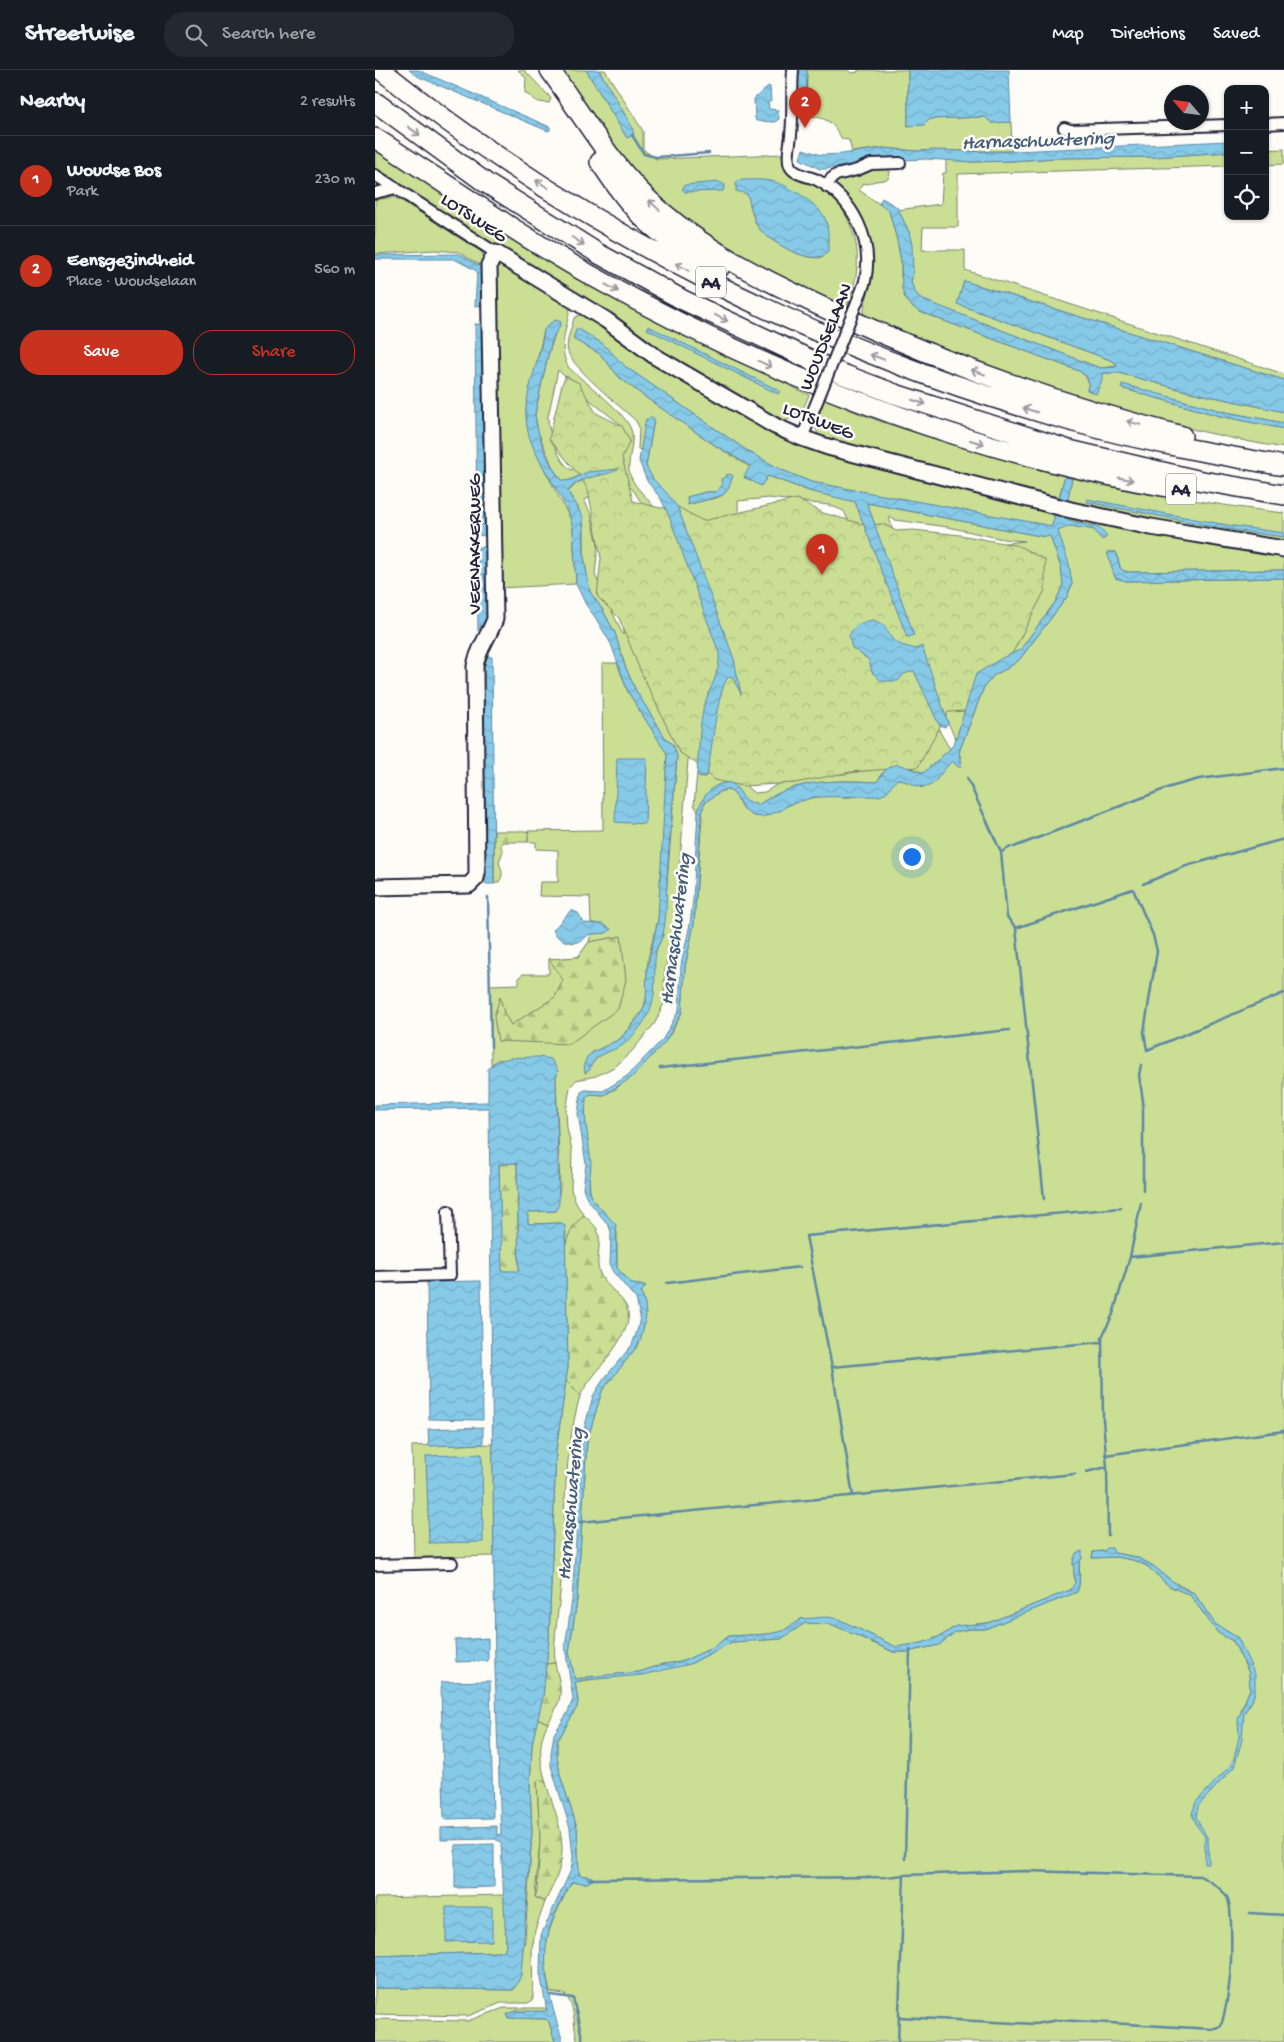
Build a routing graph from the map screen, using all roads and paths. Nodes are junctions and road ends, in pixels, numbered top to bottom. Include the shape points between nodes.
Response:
1 (381, 70) edge
2 (550, 70) edge
3 (793, 70) edge
4 (375, 102) edge
5 (566, 114) dead end
6 (1269, 124) edge
7 (1284, 124) edge
8 (1224, 125) edge
9 (375, 126) edge
10 (1063, 128) dead end
11 (375, 138) edge
12 (900, 163) dead end
13 (375, 175) edge
14 (827, 187) junction
15 (397, 188) junction
16 (375, 193) edge
17 (476, 206) junction
18 (497, 254) junction
19 (846, 318) junction
20 (1085, 417) junction
21 (802, 438) junction
22 (1284, 458) edge
23 (1074, 460) junction
24 (1284, 466) edge
25 (1284, 495) edge
26 (1284, 505) edge
27 (1284, 549) edge
28 (375, 887) edge
29 (448, 1211) dead end
30 (375, 1277) edge
31 (452, 1564) dead end
32 (375, 1565) edge

20 -> 1 highway, A4 via 987,396 876,357 795,323 695,274 611,228 501,159
19 -> 2 highway, A4 via 734,262 661,212 609,157
3 - 14 street, WOUDSELAAN via 790,166
4 -> 23 highway, A4 via 486,183 599,254 683,300 837,372
5 - 19 highway, A4 via 632,206 667,238 696,255 814,310
6 - 7 street
8 - 10 street
9 - 17 highway, A4
11 - 17 highway, A4
12 - 14 street via 871,164 836,175
13 - 15 street, LOTSWEG
14 - 21 street, WOUDSELAAN, bridge via 851,211 862,233 865,280
15 - 16 street
15 - 18 street, LOTSWEG
17 -> 23 highway, A4 via 615,289 775,369 914,422
18 - 21 street, LOTSWEG via 606,320 656,357 775,426
18 - 28 street, VEENAKKERWEG via 489,265 495,619 477,653 475,666 476,878 469,885
20 -> 19 highway, A4
22 -> 20 highway, A4
20 - 24 highway, A4 via 1165,444
21 - 27 street, LOTSWEG via 1071,510
23 - 25 highway, A4
23 -> 26 highway, A4 via 1214,495
29 - 30 street via 450,1275
31 - 32 street

